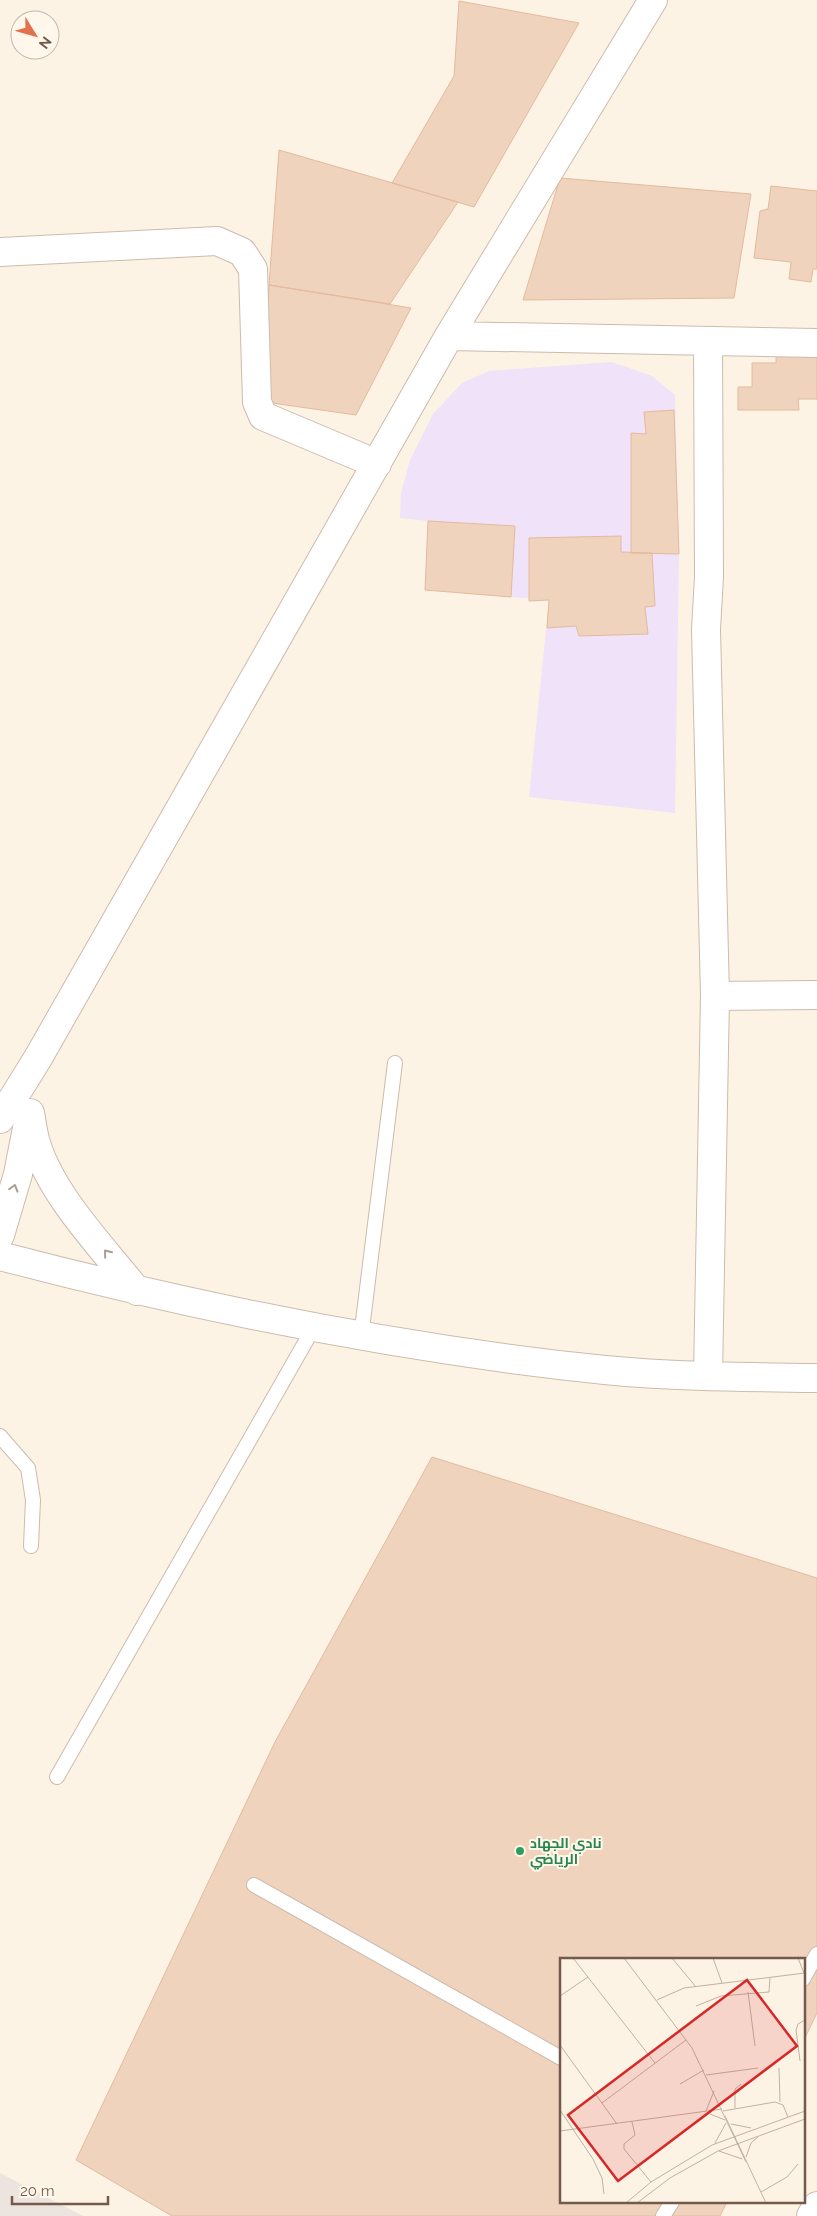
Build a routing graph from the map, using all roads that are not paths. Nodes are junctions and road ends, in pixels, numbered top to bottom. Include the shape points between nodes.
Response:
1 (653, 0) edge
2 (0, 252) edge
3 (449, 336) junction
4 (708, 341) junction
5 (817, 343) edge
6 (376, 464) junction
7 (817, 995) edge
8 (714, 996) junction
9 (395, 1063) dead end
10 (8, 1115) edge
11 (0, 1235) edge
12 (0, 1256) edge
13 (137, 1291) junction
14 (314, 1327) junction
15 (361, 1337) junction
16 (708, 1376) junction
17 (817, 1378) edge
18 (0, 1436) edge
19 (31, 1546) dead end
20 (57, 1778) dead end
21 (254, 1885) dead end
22 (817, 1954) edge
23 (804, 1977) edge
24 (560, 2057) edge
25 (671, 2204) edge
26 (817, 2206) edge
27 (663, 2216) edge
28 (811, 2216) edge

1 - 3 street
2 - 6 street via 216,241 242,252 253,269 257,402 263,416
3 - 4 street
3 - 6 street
4 - 5 street
4 - 8 street via 709,577 706,629
6 - 10 street
7 - 8 street
8 - 16 street
9 - 15 lane
11 -> 10 street via 18,1174
13 -> 10 street via 70,1207 47,1170 36,1144
12 - 13 street
13 - 14 street
14 - 15 street
14 - 20 lane
15 - 16 street via 606,1370
16 - 17 street
18 - 19 lane via 28,1468 34,1500
21 - 24 lane
22 - 23 lane
25 - 27 lane
26 - 28 street

